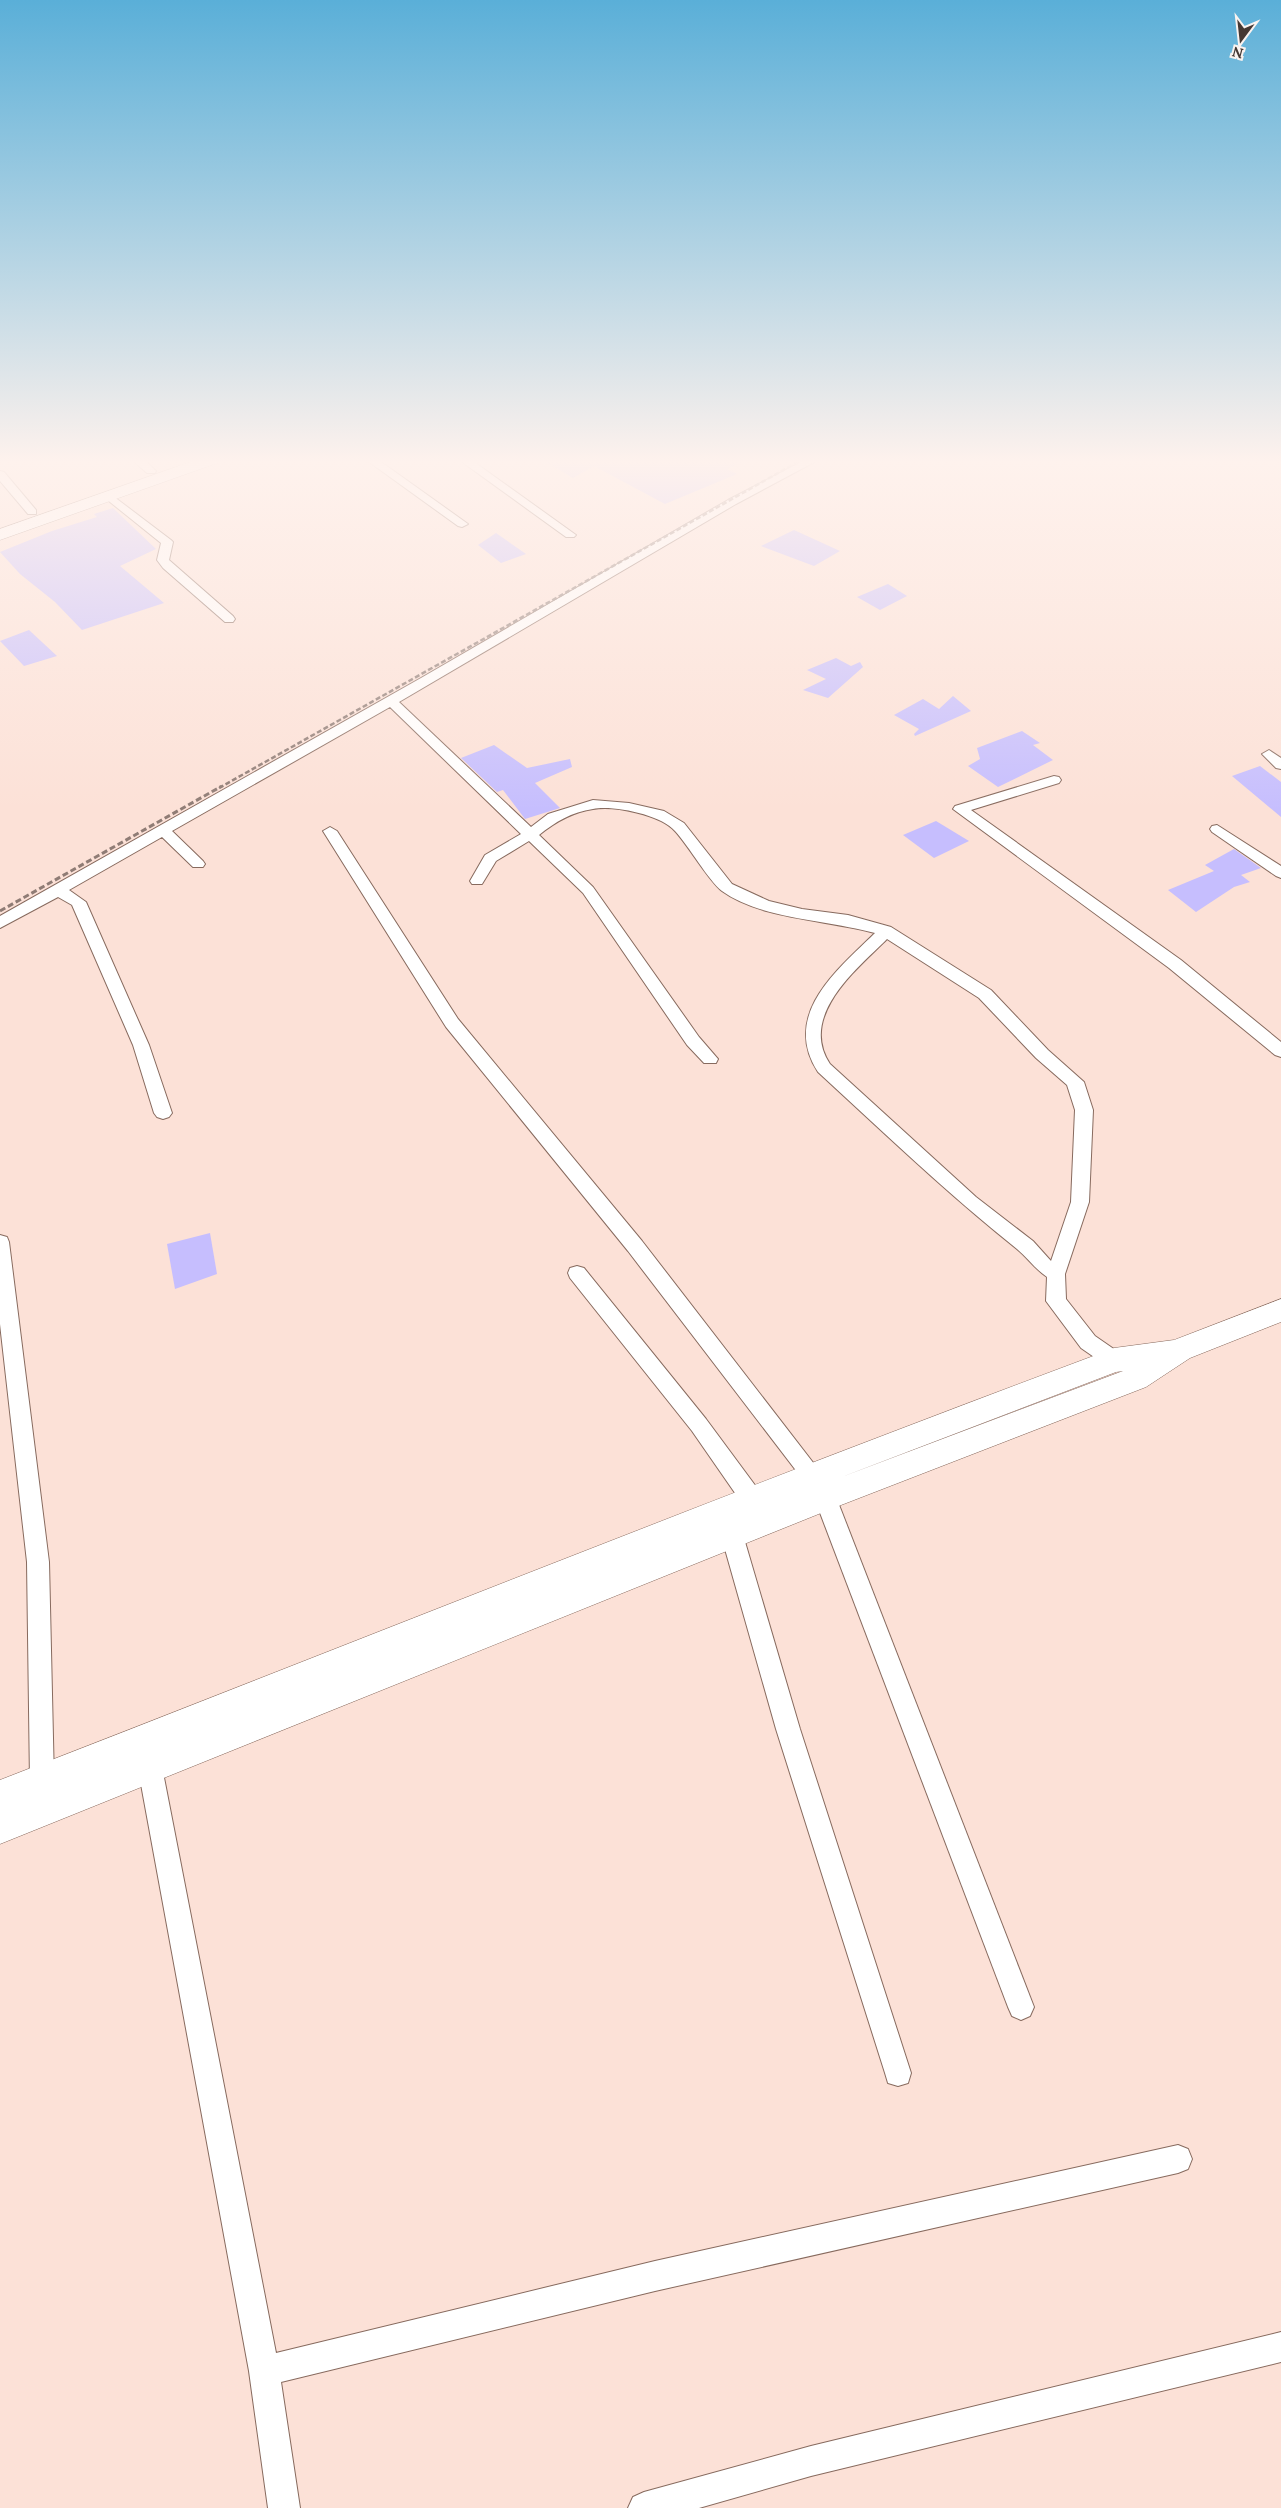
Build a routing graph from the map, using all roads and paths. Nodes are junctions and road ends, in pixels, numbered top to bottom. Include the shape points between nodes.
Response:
1 (180, 576) edge
2 (605, 576) edge
3 (229, 619) dead end
4 (391, 701) junction
5 (1269, 754) dead end
6 (1281, 765) edge
7 (1054, 780) dead end
8 (1217, 829) dead end
9 (163, 830) junction
10 (330, 831) dead end
11 (529, 835) junction
12 (198, 864) dead end
13 (1281, 872) edge
14 (477, 882) dead end
15 (57, 890) junction
16 (0, 923) edge
17 (886, 931) junction
18 (1281, 1051) edge
19 (710, 1058) dead end
20 (163, 1113) dead end
21 (0, 1242) edge
22 (577, 1273) dead end
23 (1056, 1274) junction
24 (1281, 1310) edge
25 (1180, 1350) junction
26 (1114, 1360) junction
27 (818, 1486) junction
28 (752, 1499) junction
29 (732, 1535) junction
30 (147, 1754) junction
31 (42, 1782) junction
32 (0, 1798) edge
33 (0, 1826) edge
34 (1021, 2007) dead end
35 (898, 2073) dead end
36 (1178, 2159) dead end
37 (1281, 2347) edge
38 (264, 2371) junction
39 (284, 2508) edge
40 (644, 2508) edge

1 - 3 street
2 - 4 street
4 - 9 street
4 - 11 street
5 - 6 street
7 - 18 street via 960,809 1175,964
8 - 13 street
9 - 12 street
9 - 15 street
10 - 27 street via 452,1023 635,1246
11 - 14 street via 490,858
11 - 17 street via 553,817 593,804 659,814 679,826 727,887 764,904 802,914 848,920
11 - 19 street via 588,890 693,1041
15 - 16 street
15 - 20 street via 78,902 141,1045
17 - 23 street via 986,994 1042,1054 1075,1082 1084,1110 1080,1202
17 - 23 street via 830,988 813,1026 814,1048 824,1068 970,1202
21 - 31 street via 38,1562
22 - 28 street via 699,1425
23 - 26 street via 1056,1301 1088,1342
24 - 25 main road
25 - 26 main road
25 - 27 main road via 1136,1378
26 - 27 main road
27 - 28 main road
27 - 29 main road
27 - 34 street
28 - 30 main road
29 - 30 main road
29 - 35 street via 788,1729
30 - 31 main road
30 - 33 main road
30 - 38 street
31 - 32 main road
36 - 38 street via 655,2276
37 - 40 street via 811,2461
38 - 39 street

